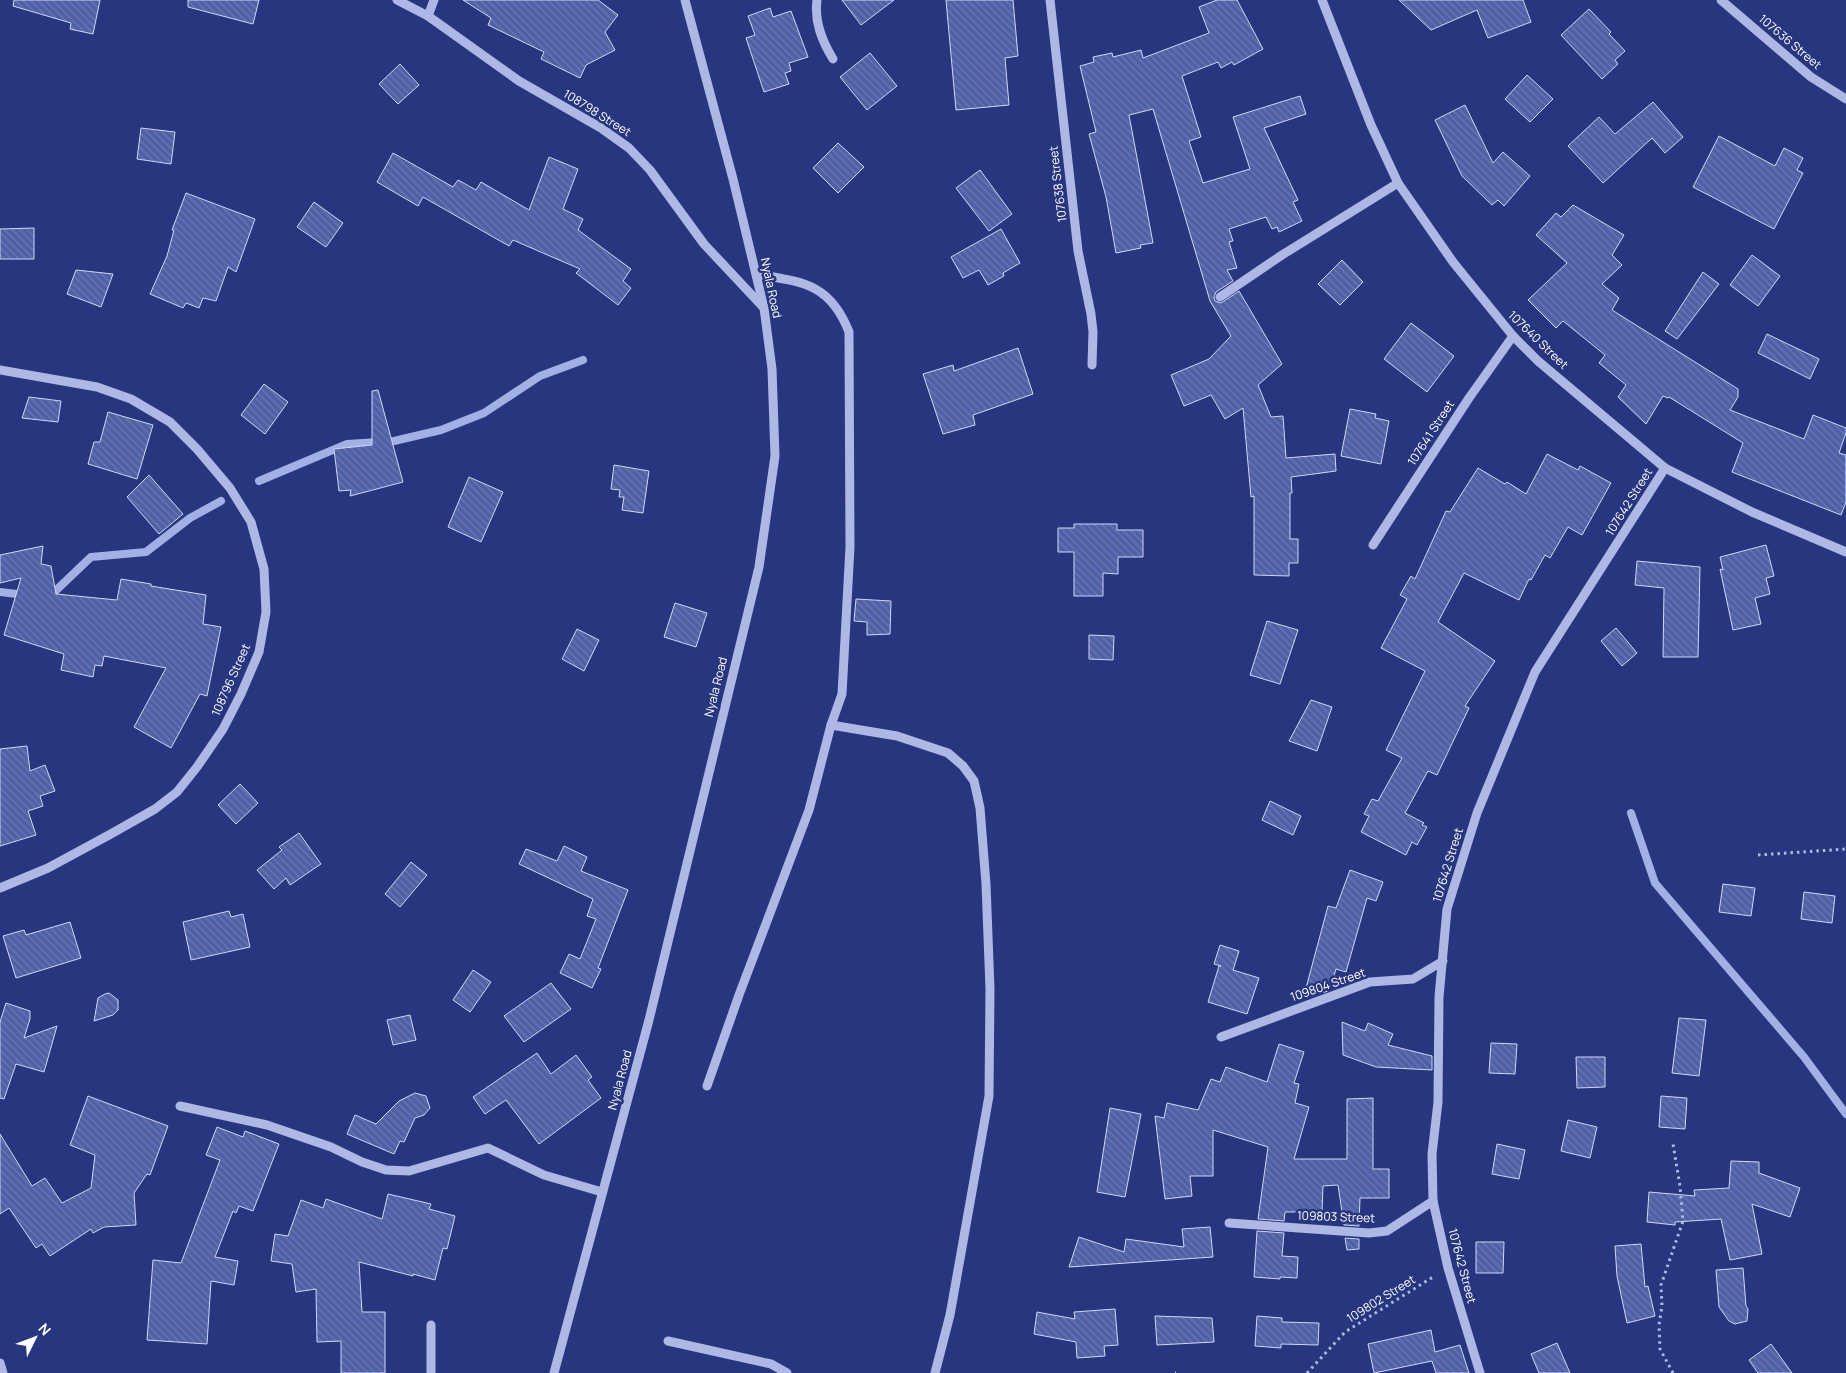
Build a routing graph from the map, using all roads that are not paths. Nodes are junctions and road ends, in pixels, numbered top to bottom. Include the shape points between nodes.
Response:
1 (397, 0) edge
2 (434, 0) edge
3 (685, 0) edge
4 (817, 0) edge
5 (1050, 0) edge
6 (1322, 0) edge
7 (1721, 0) edge
8 (428, 16) junction
9 (833, 59) dead end
10 (1846, 99) edge
11 (1398, 182) junction
12 (756, 274) junction
13 (1220, 297) dead end
14 (764, 308) junction
15 (1512, 336) junction
16 (1092, 365) dead end
17 (0, 370) edge
18 (1665, 468) junction
19 (1373, 545) dead end
20 (1846, 552) edge
21 (831, 725) junction
22 (0, 888) edge
23 (1442, 961) junction
24 (1221, 1037) dead end
25 (708, 1086) dead end
26 (180, 1106) dead end
27 (602, 1192) junction
28 (1433, 1200) junction
29 (1229, 1224) dead end
30 (431, 1326) dead end
31 (668, 1340) dead end
32 (0, 1363) edge
33 (3, 1373) edge
34 (431, 1373) edge
35 (554, 1373) edge
36 (787, 1373) edge
37 (935, 1373) edge
38 (1480, 1373) edge

1 - 8 street, 108798 Street
2 - 8 street
3 - 12 street, Nyala Road
4 - 9 street via 821,39
5 - 16 street, 107638 Street via 1078,251 1091,314
6 - 11 street, 107640 Street via 1371,125
7 - 10 street, 107636 Street via 1811,77
8 - 14 street, 108798 Street via 519,81 601,128 629,148 650,170 704,244
11 - 13 street
11 - 15 street, 107640 Street via 1453,262
12 - 14 street, Nyala Road
12 - 21 street via 800,282 816,289 842,314 848,332 849,574 842,694
14 - 27 street, Nyala Road via 772,369 774,456 759,567 649,1020
15 - 18 street, 107640 Street
15 - 19 street, 107641 Street
17 - 22 street, 108796 Street via 97,387 131,399 170,422 198,449 230,488 251,522 264,569 266,612 259,652 241,694 223,729 177,792 155,809 109,835 48,868
18 - 20 street, 107640 Street via 1752,512
18 - 23 street, 107642 Street via 1535,672 1477,814 1447,909
21 - 25 street via 809,810
21 - 37 street via 897,736 948,753 964,766 974,781 980,808 990,989 990,1096 950,1316
23 - 24 street, 109804 Street via 1414,979 1370,982
23 - 28 street, 107642 Street via 1438,1102 1432,1154
26 - 27 street via 267,1125 386,1170 409,1171 488,1148 544,1174
27 - 35 street, Nyala Road
28 - 29 street, 109803 Street via 1386,1231 1369,1233
28 - 38 street, 107642 Street via 1448,1268
30 - 34 street
31 - 36 street via 771,1364
32 - 33 street

